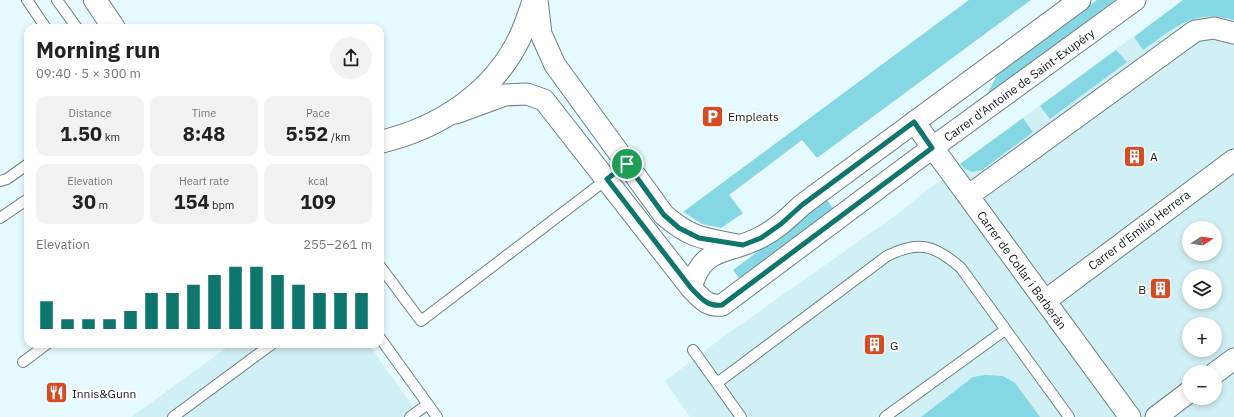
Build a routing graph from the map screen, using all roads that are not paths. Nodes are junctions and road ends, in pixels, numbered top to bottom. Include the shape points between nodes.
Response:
1 (27, 0) edge
2 (57, 0) edge
3 (95, 0) edge
4 (536, 0) edge
5 (1080, 0) edge
6 (1135, 0) edge
7 (43, 24) edge
8 (74, 24) edge
9 (111, 24) edge
10 (1234, 33) edge
11 (452, 114) junction
12 (914, 122) junction
13 (384, 141) edge
14 (932, 148) junction
15 (1234, 160) edge
16 (627, 164) junction
17 (24, 167) edge
18 (607, 179) junction
19 (0, 181) edge
20 (968, 196) junction
21 (24, 202) edge
22 (0, 218) edge
23 (743, 245) junction
24 (384, 271) edge
25 (691, 288) junction
26 (1045, 301) junction
27 (1005, 330) junction
28 (384, 344) edge
29 (42, 348) edge
30 (267, 348) edge
31 (693, 350) dead end
32 (1234, 359) edge
33 (24, 362) dead end
34 (1222, 368) edge
35 (717, 383) junction
36 (1182, 397) edge
37 (428, 404) junction
38 (173, 417) edge
39 (410, 417) edge
40 (437, 417) edge
41 (742, 417) edge
42 (885, 417) edge
43 (1069, 417) edge
44 (1130, 417) edge
45 (1156, 417) edge

1 - 7 lane
2 - 8 lane
3 - 9 main road
4 - 11 main road via 506,61 488,84
4 - 16 street via 541,34 555,65
5 - 12 street
6 - 14 street, Carrer d'Antoine de Saint-Exupéry
10 - 20 street via 1214,28 1195,31
11 - 13 main road via 424,128
11 - 18 street, Carrer d'Antoine de Saint-Exupéry via 505,95 527,94 544,100
12 - 14 street, Carrer de Collar i Barberán
12 - 23 street via 802,205 781,224 761,238
14 - 20 street, Carrer de Collar i Barberán
14 - 25 street, Carrer d'Antoine de Saint-Exupéry via 722,305 713,306 705,302
15 - 26 street, Carrer d'Emilio Herrera
16 - 18 street
16 - 23 street via 664,215 679,228 699,238
17 - 19 lane
18 - 24 lane via 421,322
18 - 25 street, Carrer d'Antoine de Saint-Exupéry
20 - 26 street, Carrer de Collar i Barberán
21 - 22 lane
23 - 25 street via 709,258 695,273
26 - 44 street, Carrer de Collar i Barberán
27 - 35 lane via 961,268 945,254 926,247 903,249 887,256
27 - 42 lane
27 - 43 lane
28 - 37 lane
29 - 33 lane
30 - 38 lane
31 - 35 lane
32 - 34 street
35 - 41 lane
36 - 45 street
37 - 39 lane
37 - 40 lane

